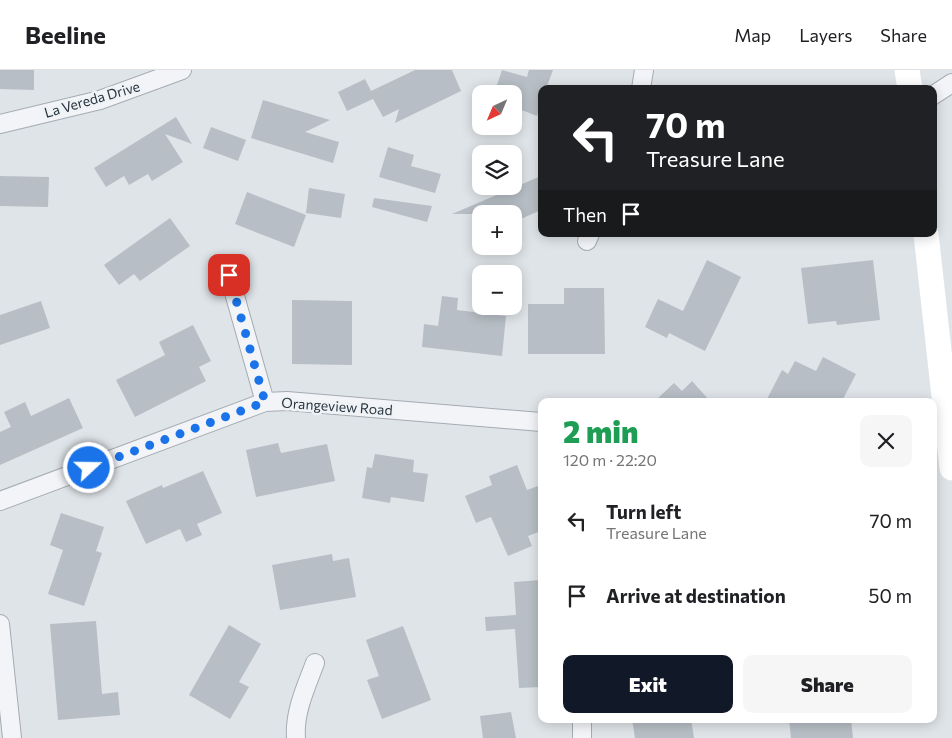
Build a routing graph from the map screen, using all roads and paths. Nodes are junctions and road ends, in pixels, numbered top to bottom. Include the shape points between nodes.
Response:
1 (182, 70) edge
2 (644, 70) edge
3 (908, 70) edge
4 (952, 83) edge
5 (642, 85) edge
6 (910, 85) edge
7 (937, 93) edge
8 (0, 124) edge
9 (926, 237) edge
10 (229, 275) dead end
11 (265, 402) junction
12 (538, 422) edge
13 (952, 468) edge
14 (0, 502) edge
15 (0, 624) edge
16 (315, 663) dead end
17 (582, 723) edge
18 (12, 738) edge
19 (296, 738) edge
20 (582, 738) edge

1 - 8 street, La Vereda Drive via 100,100
2 - 5 street
3 - 6 street
4 - 7 street
9 - 13 street
10 - 11 street
11 - 12 street, Orangeview Road via 286,401
11 - 14 street, Orangeview Road
15 - 18 street
16 - 19 street via 303,693 295,727
17 - 20 street

